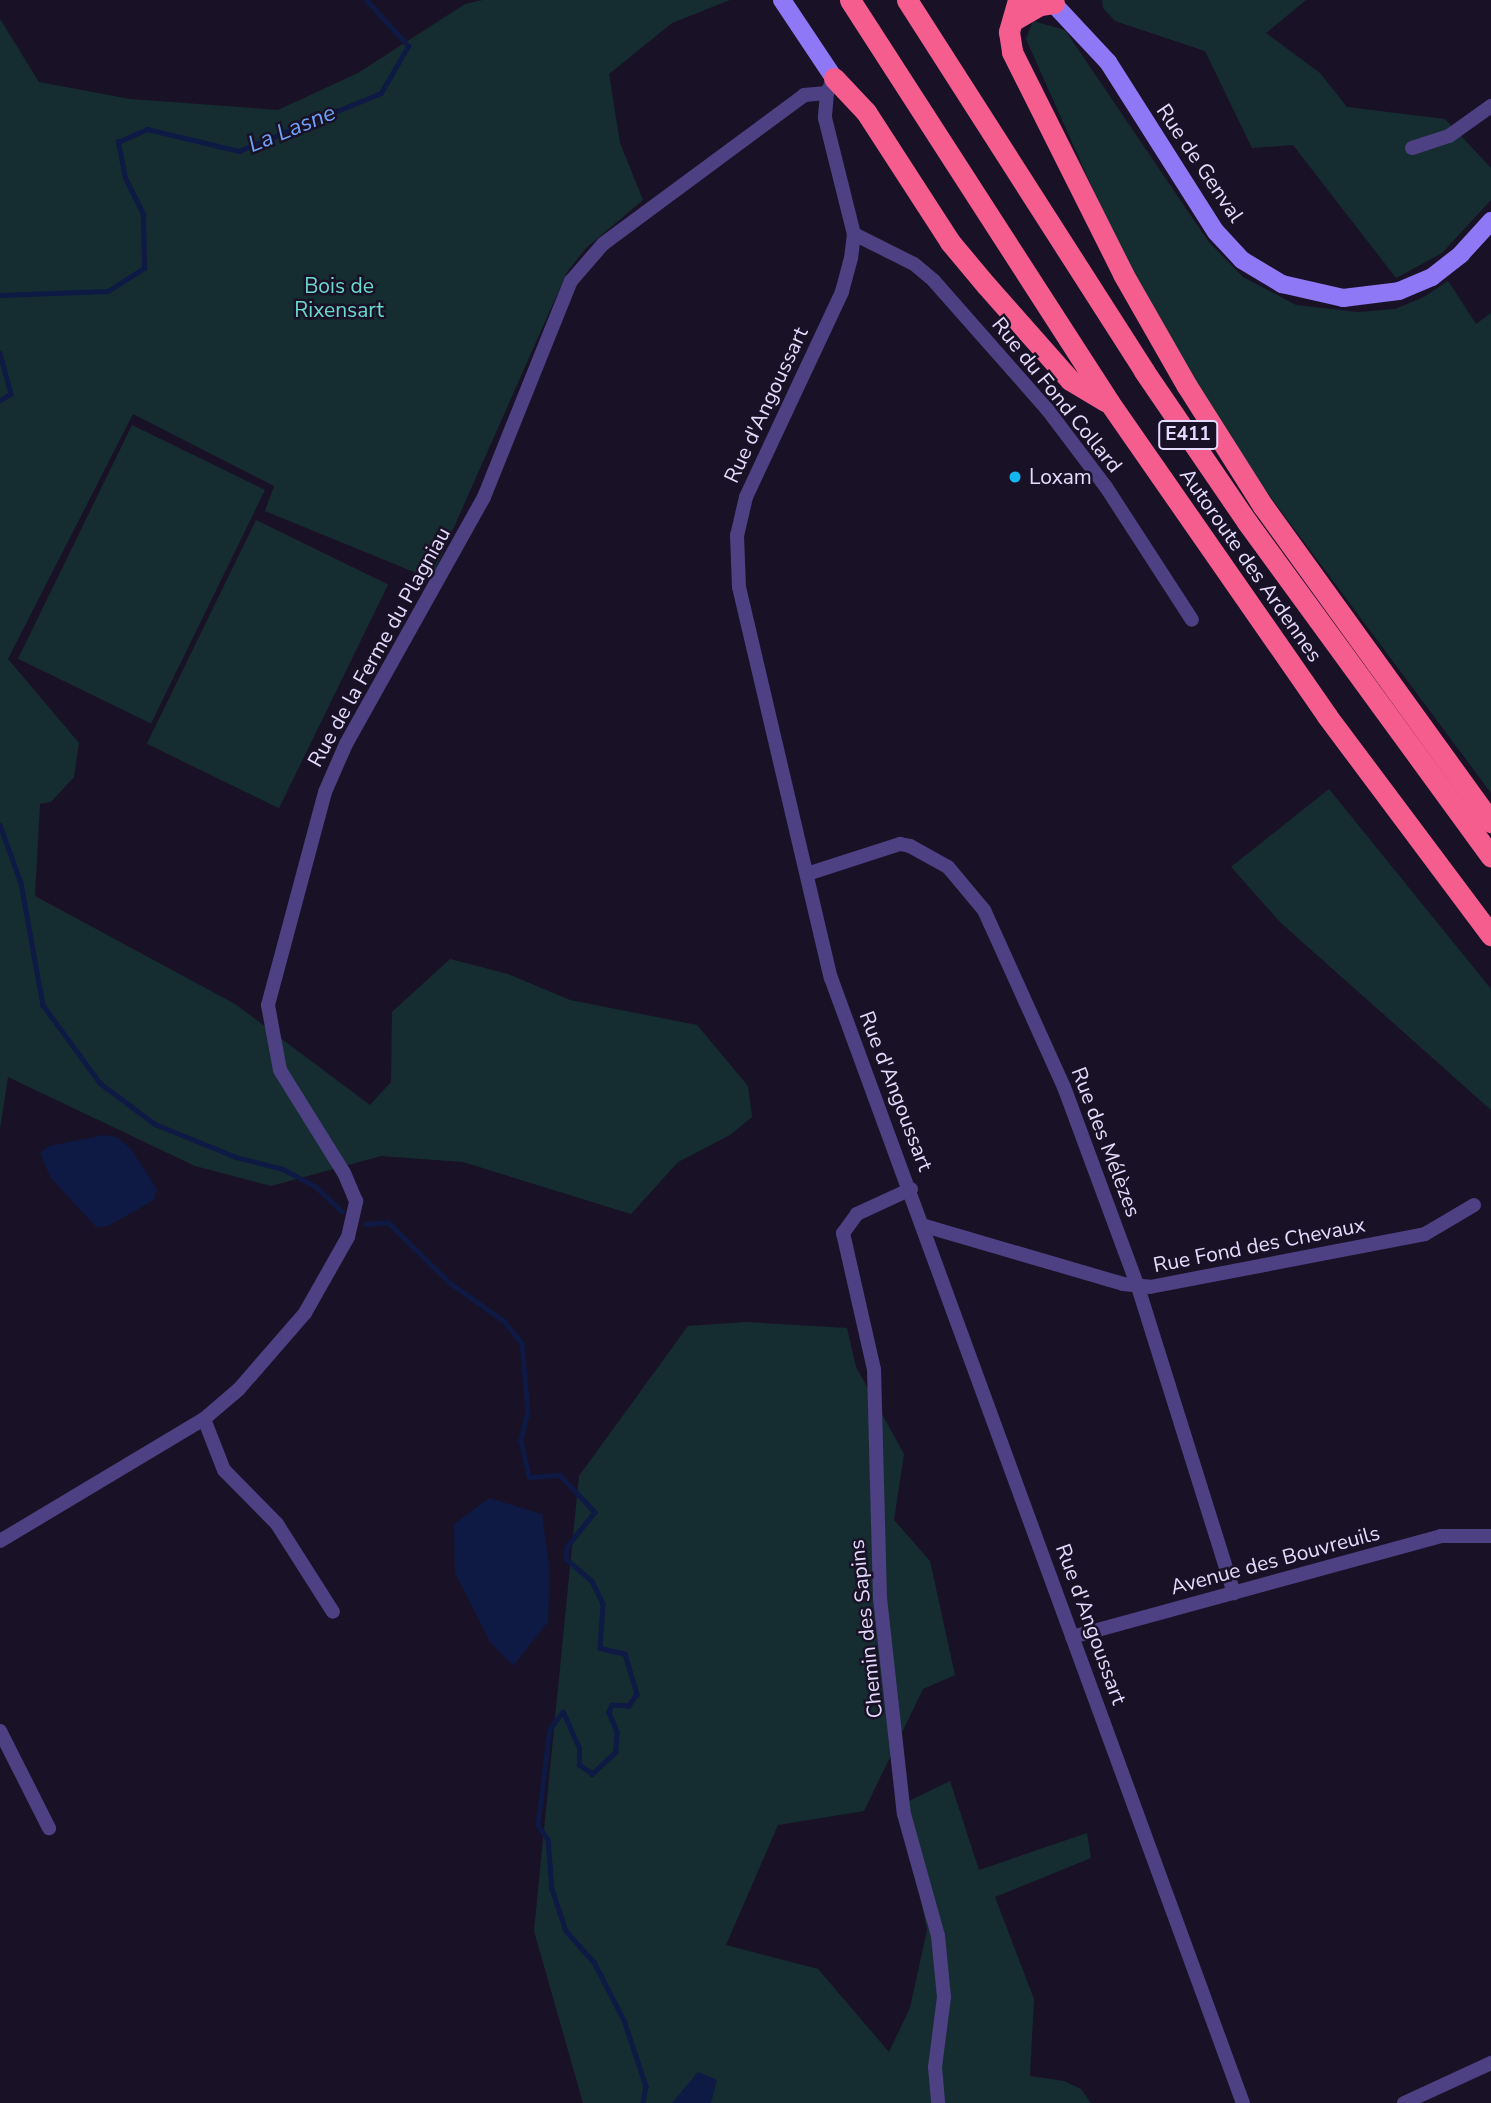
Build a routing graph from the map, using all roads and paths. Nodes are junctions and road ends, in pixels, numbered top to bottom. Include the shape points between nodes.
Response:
1 (782, 0) edge
2 (850, 0) edge
3 (907, 0) edge
4 (1052, 1) edge
5 (1016, 10) edge
6 (831, 86) junction
7 (1491, 106) edge
8 (1412, 148) dead end
9 (1491, 221) edge
10 (854, 234) junction
11 (1108, 402) junction
12 (1192, 620) dead end
13 (1491, 822) edge
14 (1491, 856) edge
15 (807, 874) junction
16 (1491, 935) edge
17 (911, 1189) junction
18 (1474, 1205) dead end
19 (925, 1226) junction
20 (1138, 1287) junction
21 (204, 1419) junction
22 (1491, 1536) edge
23 (0, 1541) edge
24 (1234, 1593) junction
25 (333, 1612) dead end
26 (1072, 1637) junction
27 (0, 1731) edge
28 (49, 1828) dead end
29 (1491, 2063) edge
30 (938, 2103) edge
31 (1243, 2103) edge
32 (1404, 2103) edge

1 - 6 street
2 - 11 highway, Autoroute des Ardennes / E411
3 - 14 highway, Autoroute des Ardennes / E411 via 1239,511
4 - 5 highway
4 - 9 street, Rue de Genval via 1108,62 1216,232 1242,260 1282,284 1343,298 1399,291 1451,262
5 - 13 highway via 1009,32 1012,52 1123,274 1187,386 1264,506
6 - 10 street, Rue d'Angoussart via 830,147
6 - 11 highway via 866,112 950,242 986,285 1070,380
6 - 21 street, Rue de la Ferme du Plagniau via 804,95 603,244 571,281 484,497 345,744 317,815 268,1005 280,1070 344,1173 357,1208 348,1237 305,1313 239,1389
7 - 8 street via 1455,132
10 - 12 street, Rue du Fond Collard via 914,264 934,281 1039,399 1100,478
10 - 15 street, Rue d'Angoussart via 842,292 752,478 737,535 739,587
11 - 16 highway, Autoroute des Ardennes / E411 via 1327,716
15 - 17 street, Rue d'Angoussart via 831,978
15 - 20 street, Rue des Mélèzes via 900,844 948,867 978,900 1064,1087
17 - 19 street, Rue d'Angoussart
17 - 30 street, Chemin des Sapins via 857,1214 842,1233 874,1369 880,1598 904,1814 938,1936 944,1997 935,2067
18 - 20 street, Rue Fond des Chevaux via 1425,1234
19 - 20 street, Rue Fond des Chevaux
19 - 26 street, Rue d'Angoussart
20 - 24 street, Rue des Mélèzes
21 - 23 street, Rue de la Ferme du Plagniau
21 - 25 street via 224,1469 277,1524
22 - 24 street, Avenue des Bouvreuils via 1441,1536
24 - 26 street, Avenue des Bouvreuils
26 - 31 street, Rue d'Angoussart
27 - 28 street
29 - 32 street

